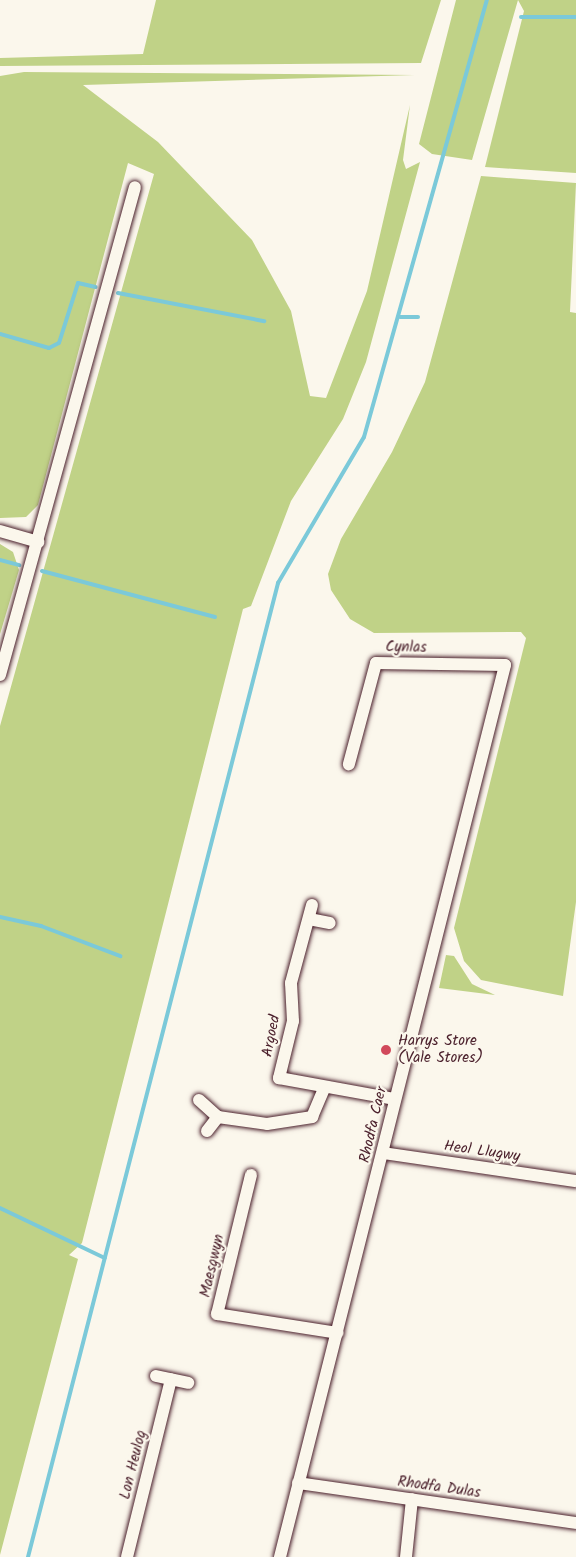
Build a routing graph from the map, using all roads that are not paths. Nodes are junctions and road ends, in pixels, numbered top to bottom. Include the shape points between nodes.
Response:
1 (135, 187) dead end
2 (0, 531) edge
3 (38, 542) junction
4 (505, 665) joint
5 (0, 675) edge
6 (349, 764) dead end
7 (312, 906) dead end
8 (309, 919) junction
9 (330, 923) dead end
10 (324, 1089) junction
11 (395, 1099) junction
12 (199, 1100) dead end
13 (218, 1117) junction
14 (207, 1131) dead end
15 (383, 1153) junction
16 (251, 1175) dead end
17 (576, 1181) edge
18 (338, 1333) junction
19 (156, 1376) dead end
20 (171, 1379) junction
21 (188, 1383) dead end
22 (298, 1483) junction
23 (412, 1499) junction
24 (576, 1523) edge
25 (126, 1557) edge
26 (280, 1557) edge
27 (406, 1557) edge

1 - 3 street
2 - 3 street
3 - 5 street
4 - 6 street, Cynlas via 376,663
4 - 11 street, Rhodfa Caer
7 - 8 street, Argoed
8 - 9 street
8 - 10 street, Argoed via 291,983 293,1021 279,1078
10 - 11 street, Argoed
10 - 13 street via 318,1113 305,1119 267,1124
11 - 15 street, Rhodfa Caer
12 - 13 street
13 - 14 street
15 - 17 street, Heol Llugwy
15 - 18 street, Rhodfa Caer
16 - 18 street, Maesgwyn via 217,1314
18 - 22 street, Rhodfa Caer
19 - 20 street
20 - 21 street
20 - 25 street, Lon Heulog
22 - 23 street, Rhodfa Dulas
22 - 26 street, Rhodfa Caer
23 - 24 street, Rhodfa Dulas
23 - 27 street

